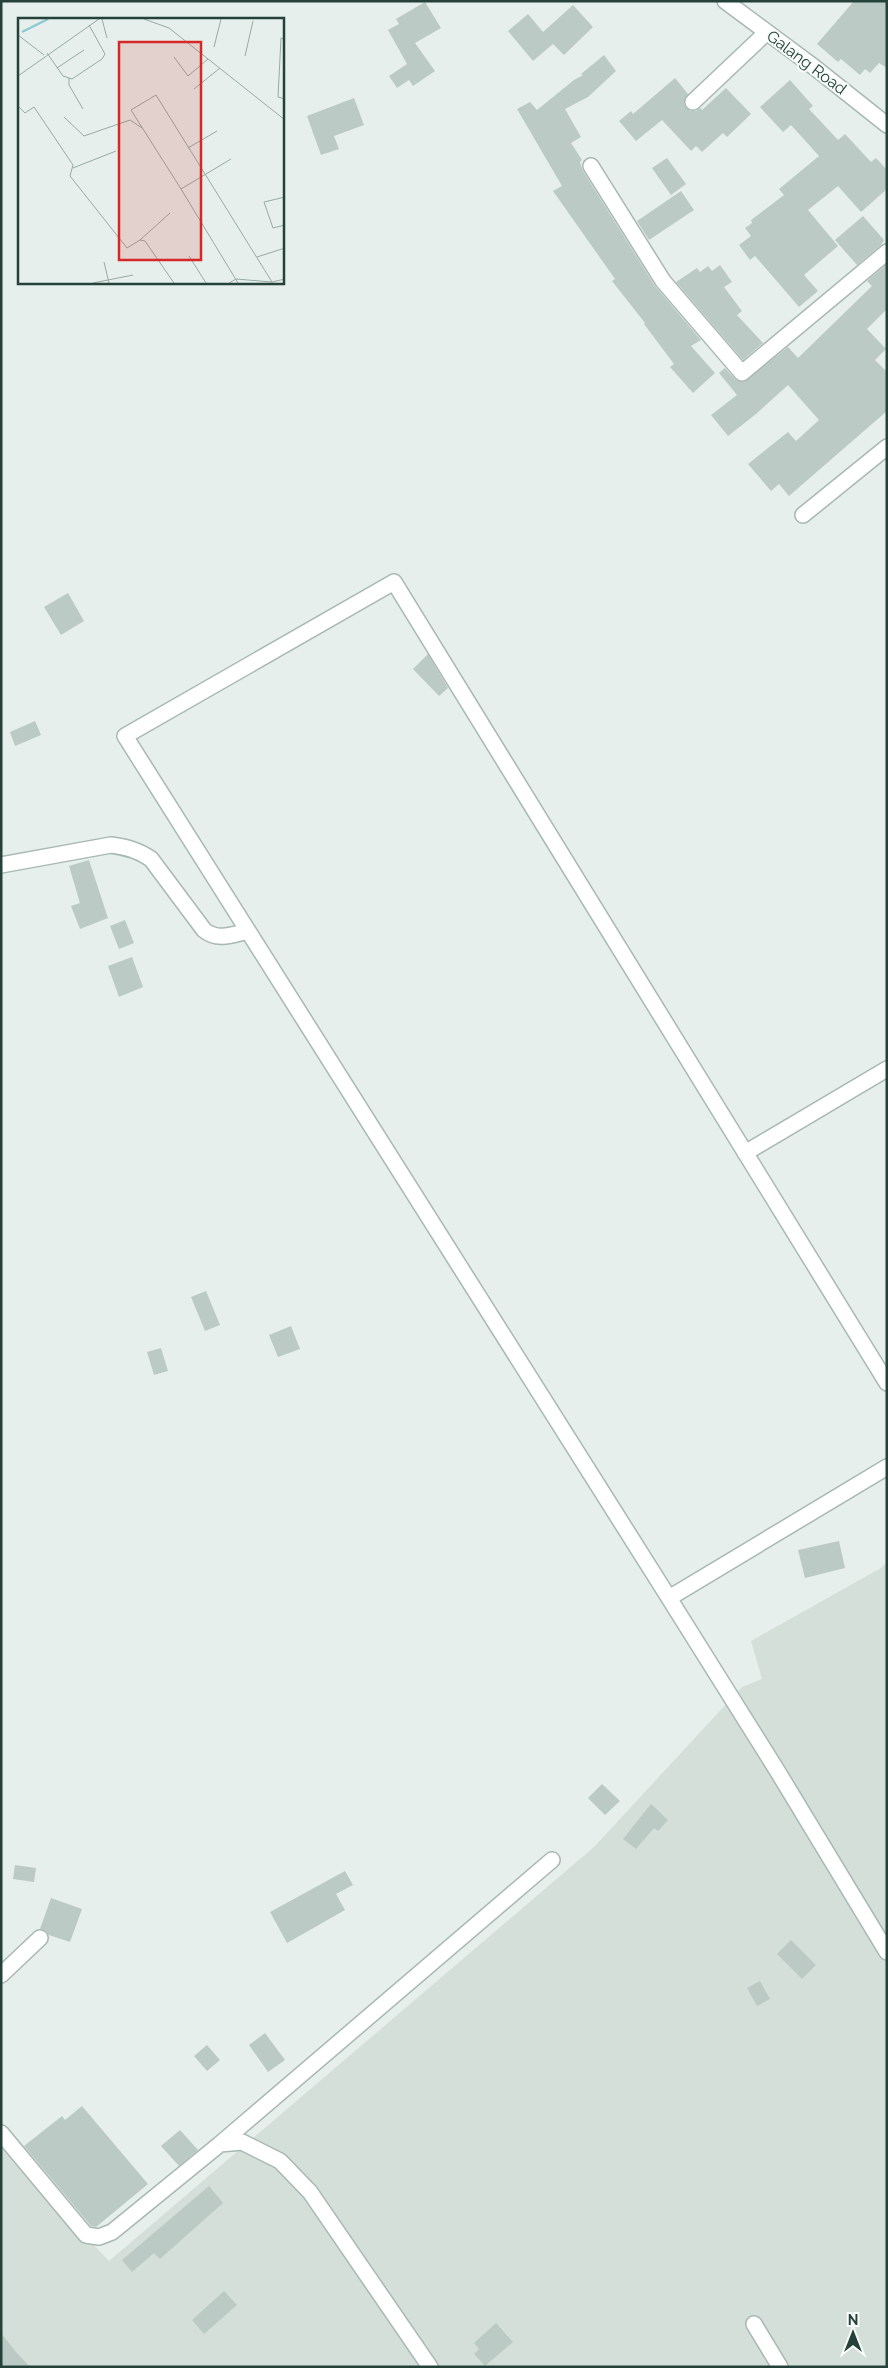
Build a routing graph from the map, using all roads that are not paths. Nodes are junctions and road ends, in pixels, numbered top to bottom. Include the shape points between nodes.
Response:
1 (725, 1) edge
2 (767, 32) junction
3 (693, 102) dead end
4 (887, 126) edge
5 (591, 166) dead end
6 (887, 252) edge
7 (887, 447) edge
8 (803, 515) dead end
9 (1, 865) edge
10 (248, 931) junction
11 (887, 1069) edge
12 (745, 1153) junction
13 (887, 1383) edge
14 (887, 1467) edge
15 (669, 1598) junction
16 (552, 1860) dead end
17 (40, 1938) dead end
18 (887, 1952) edge
19 (1, 1974) edge
20 (1, 2133) edge
21 (220, 2144) junction
22 (754, 2324) dead end
23 (430, 2367) edge
24 (780, 2367) edge

1 - 2 street, Galang Road
2 - 3 street
2 - 4 street, Galang Road
5 - 6 street via 663,281 742,373
7 - 8 street
9 - 10 street via 125,846 151,858 210,935 220,937
10 - 12 street via 125,736 394,582
10 - 15 street
11 - 12 street
12 - 13 street
14 - 15 street
15 - 18 street
16 - 21 street
17 - 19 street
20 - 21 street via 86,2235 100,2238 112,2232
21 - 23 street via 242,2142 280,2161 310,2192
22 - 24 street

